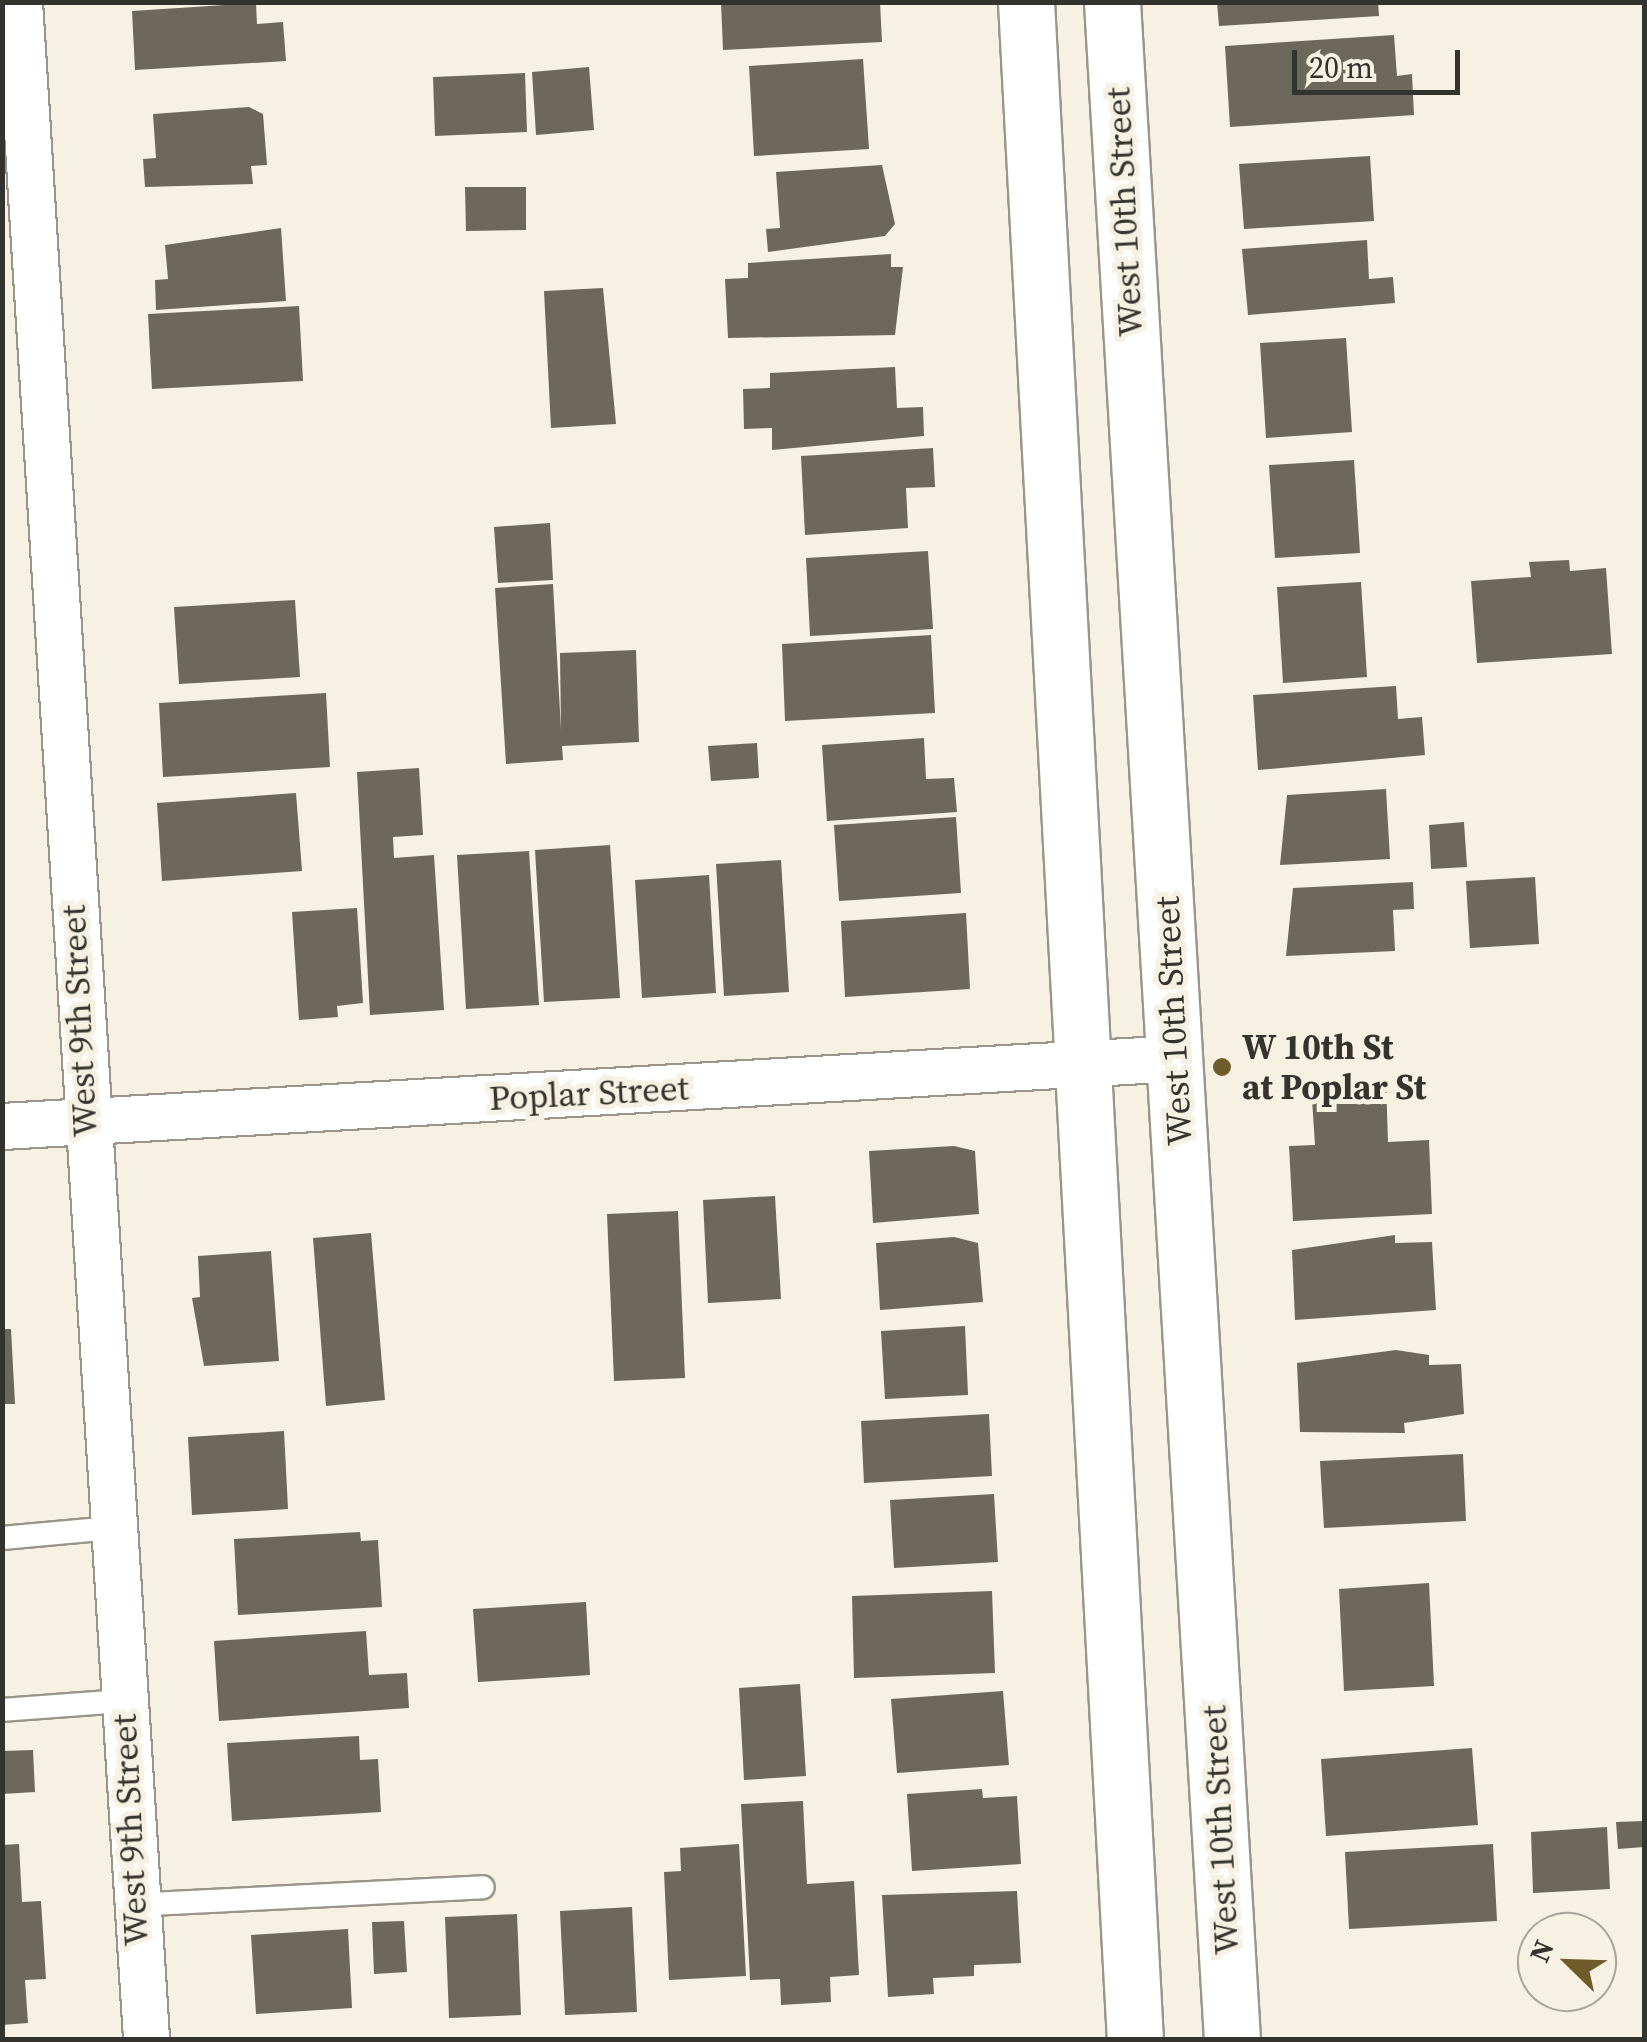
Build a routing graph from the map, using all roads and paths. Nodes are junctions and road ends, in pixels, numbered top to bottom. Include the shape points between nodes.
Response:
1 (19, 2) edge
2 (1026, 2) edge
3 (1112, 2) edge
4 (1120, 138) junction
5 (1034, 141) junction
6 (1176, 1058) junction
7 (1085, 1065) junction
8 (86, 1119) junction
9 (2, 1126) edge
10 (112, 1528) junction
11 (2, 1538) edge
12 (122, 1701) junction
13 (2, 1710) edge
14 (484, 1888) dead end
15 (132, 1906) junction
16 (146, 2040) edge
17 (1135, 2040) edge
18 (1232, 2040) edge

1 - 8 street, West 9th Street
2 - 5 street
3 - 4 street, West 10th Street
4 - 5 street
4 - 6 street, West 10th Street
5 - 7 street
6 - 7 street, Poplar Street
6 - 18 street, West 10th Street
7 - 8 street, Poplar Street
7 - 17 street
8 - 9 street, Poplar Street
8 - 10 street, West 9th Street
10 - 11 lane
10 - 12 street, West 9th Street
12 - 13 lane
12 - 15 street, West 9th Street
14 - 15 lane
15 - 16 street, West 9th Street

